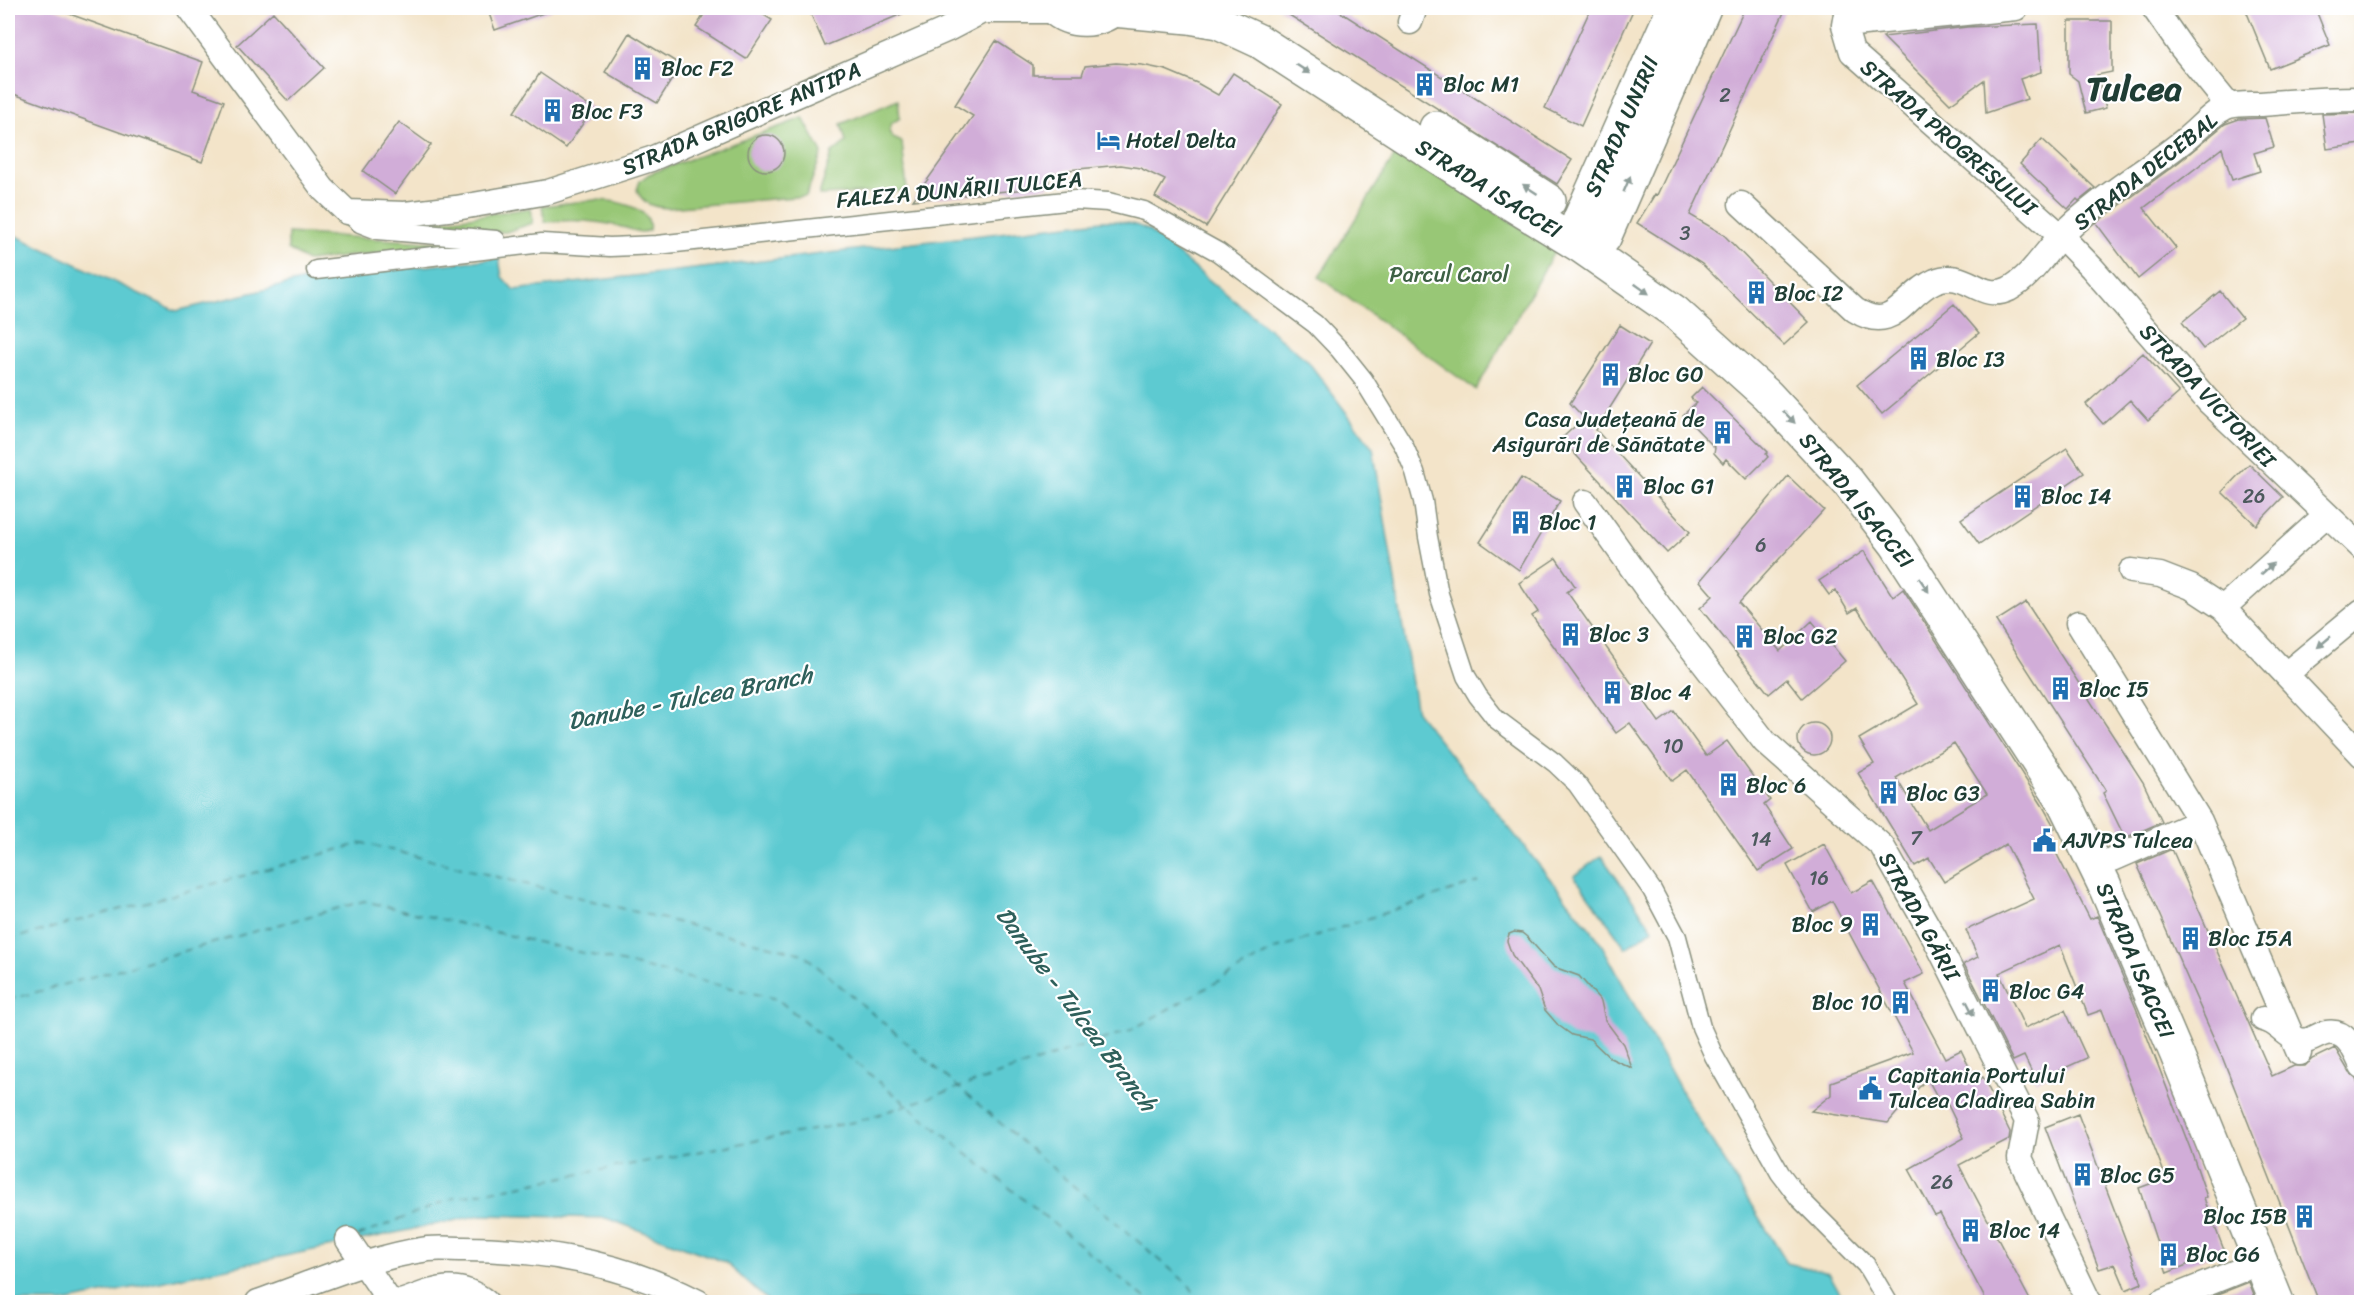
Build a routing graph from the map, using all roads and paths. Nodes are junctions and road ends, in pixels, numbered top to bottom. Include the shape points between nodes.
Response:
1 (189, 8) edge
2 (1241, 8) edge
3 (1674, 8) edge
4 (1704, 8) edge
5 (2016, 8) edge
6 (2154, 8) edge
7 (986, 9) edge
8 (1055, 9) edge
9 (1114, 9) edge
10 (1846, 16) edge
11 (2361, 99) edge
12 (2229, 106) junction
13 (1741, 204) dead end
14 (347, 212) junction
15 (2061, 236) junction
16 (1590, 240) junction
17 (542, 243) junction
18 (316, 270) dead end
19 (1585, 502) dead end
20 (2326, 515) junction
21 (2361, 548) edge
22 (2131, 571) dead end
23 (2223, 608) junction
24 (2361, 610) edge
25 (2078, 623) dead end
26 (2286, 674) junction
27 (2361, 755) edge
28 (2200, 821) junction
29 (2113, 859) junction
30 (2263, 1019) dead end
31 (2296, 1046) junction
32 (2361, 1066) edge
33 (348, 1240) dead end
34 (2261, 1262) junction
35 (366, 1264) junction
36 (258, 1302) edge
37 (397, 1302) edge
38 (401, 1302) edge
39 (486, 1302) edge
40 (698, 1302) edge
41 (1888, 1302) edge
42 (2089, 1302) edge
43 (2160, 1302) edge
44 (2277, 1302) edge
45 (2297, 1302) edge

1 - 14 street via 323,189
16 -> 2 main road, STRADA ISACCEI via 1370,86
3 - 16 main road, STRADA UNIRII
16 -> 4 main road, STRADA UNIRII
5 - 10 street, STRADA PROGRESULUI
6 - 12 street
7 - 8 street, STRADA GRIGORE ANTIPA
7 - 14 street, STRADA GRIGORE ANTIPA via 651,159 548,192 405,214
8 - 9 main road via 1068,17 1091,19
9 -> 16 main road, STRADA ISACCEI via 1218,22 1259,41 1538,220
10 - 15 street, STRADA PROGRESULUI via 1852,52
11 - 12 street
12 - 15 street, STRADA DECEBAL
13 - 15 street, STRADA DECEBAL via 1869,319 1893,314 1934,282 1947,277 1985,291 2007,290 2028,274
14 - 17 street via 367,226 387,232
15 - 20 street, STRADA VICTORIEI via 2209,402
16 - 29 main road, STRADA ISACCEI via 1686,294 1782,380 1862,465 1913,529 1994,651 2081,792
16 -> 34 main road, STRADA ISACCEI via 1767,395 1816,446 1896,544 1978,666 2064,802 2104,884
17 - 18 street, FALEZA DUNĂRII TULCEA
17 - 41 street, FALEZA DUNĂRII TULCEA via 657,245 1058,201 1108,202 1144,211 1178,228 1218,252 1315,324 1363,379 1404,446 1424,501 1439,594 1466,676 1496,719 1577,784 1652,890 1677,937 1701,1027 1714,1056 1780,1173 1799,1198 1866,1265
19 -> 42 street, STRADA GĂRII via 1662,610 1765,742 1882,846 1935,939 2027,1120 2020,1158
20 - 21 street, STRADA VICTORIEI
23 -> 20 street
22 - 23 street via 2160,575 2191,587
23 - 26 street
24 -> 26 street
25 - 28 street
26 - 27 street
28 - 29 street
28 - 31 street
29 - 45 main road, STRADA ISACCEI
30 - 31 street via 2271,1020
31 - 32 street via 2326,1033 2337,1033 2349,1041
33 - 35 street
34 - 43 street
34 - 44 main road, STRADA ISACCEI
35 - 36 street
35 - 37 street via 388,1299
35 - 40 street via 429,1249 495,1249 578,1259 648,1279
38 - 39 street via 458,1287

